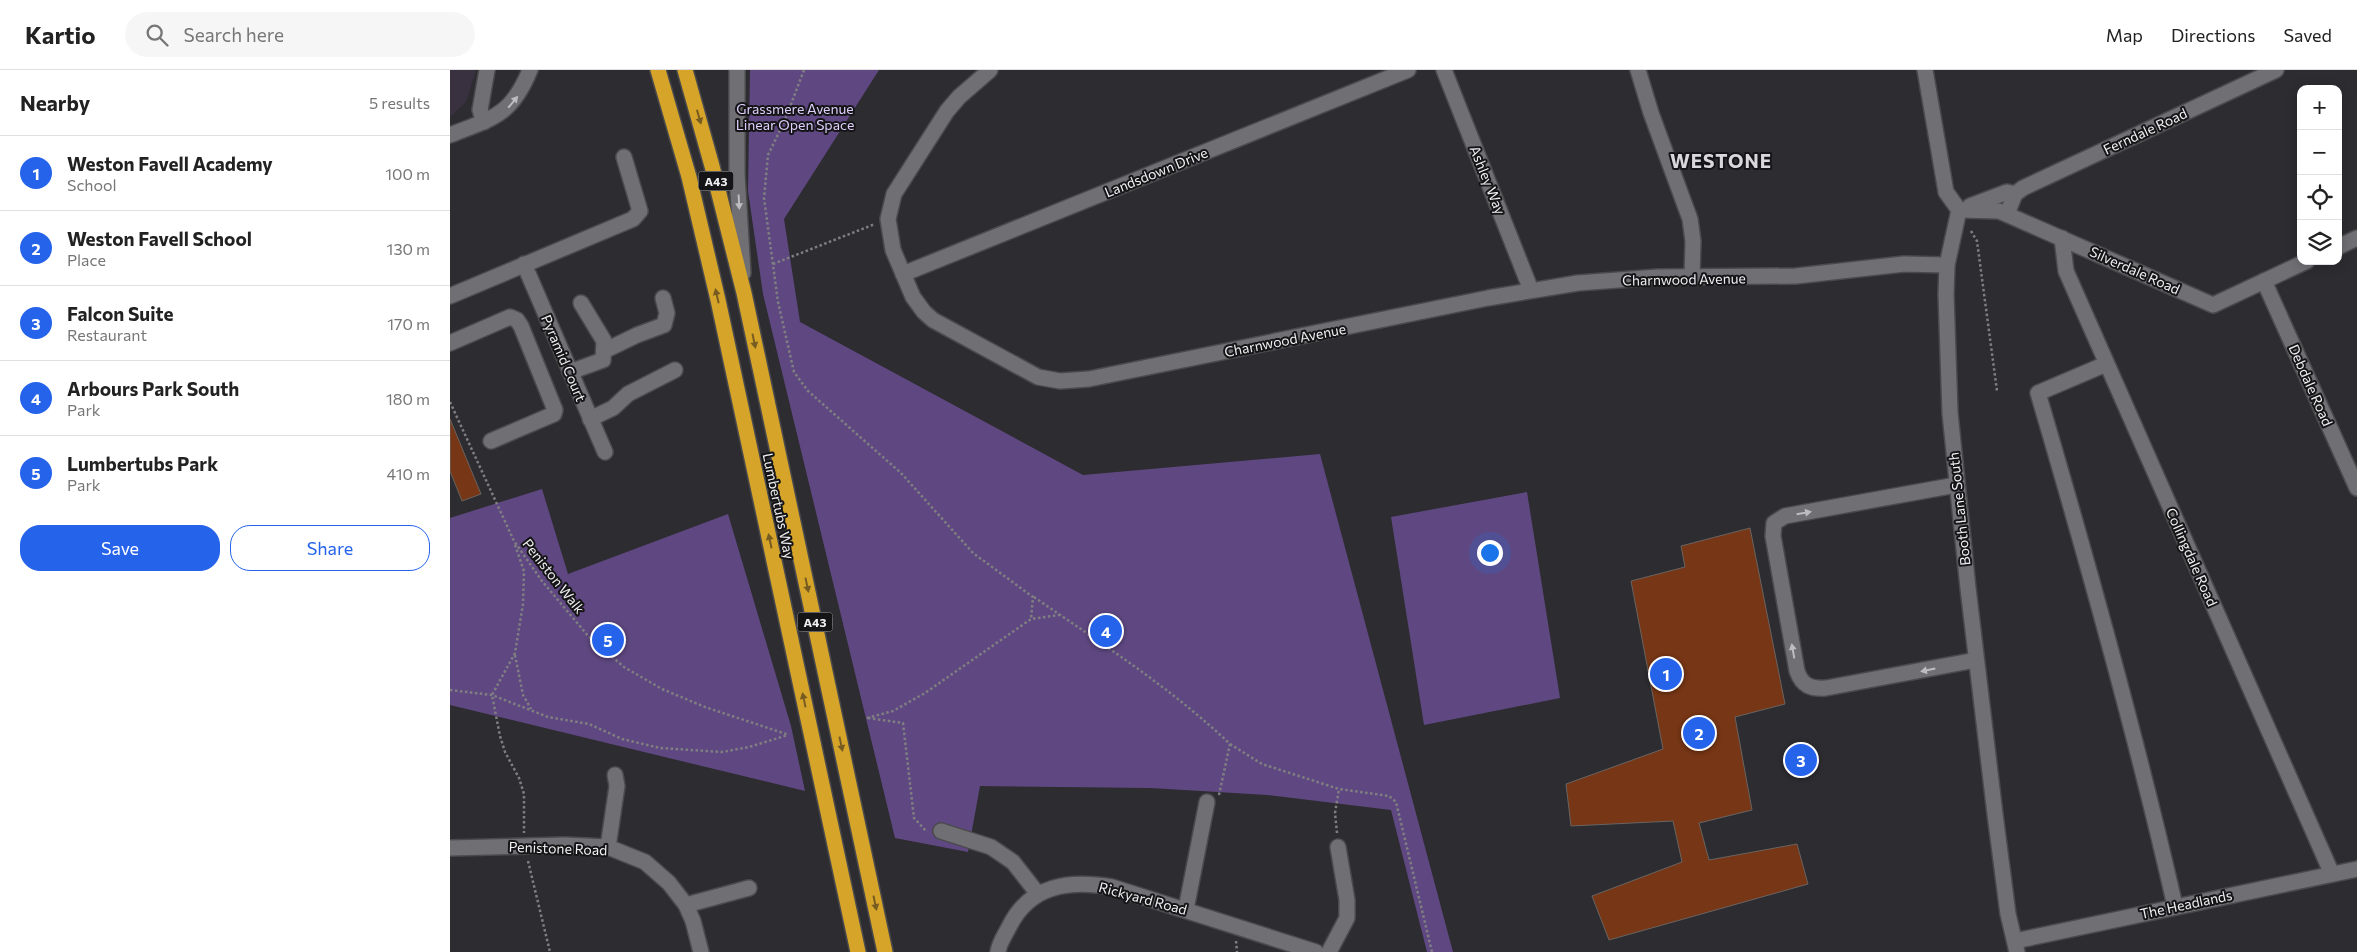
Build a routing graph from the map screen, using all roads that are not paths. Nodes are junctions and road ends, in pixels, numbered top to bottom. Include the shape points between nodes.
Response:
1 (478, 70) edge
2 (530, 70) edge
3 (658, 70) edge
4 (685, 70) edge
5 (737, 70) edge
6 (990, 70) edge
7 (1408, 70) edge
8 (1444, 70) edge
9 (1638, 70) edge
10 (1926, 70) edge
11 (2276, 70) edge
12 (485, 77) edge
13 (484, 122) junction
14 (450, 135) edge
15 (624, 157) dead end
16 (2015, 194) junction
17 (1959, 210) junction
18 (2007, 214) junction
19 (2062, 238) junction
20 (2357, 238) edge
21 (2342, 245) edge
22 (524, 264) junction
23 (1947, 265) junction
24 (2298, 265) edge
25 (903, 274) junction
26 (1692, 277) junction
27 (2264, 281) junction
28 (1531, 290) junction
29 (744, 293) junction
30 (450, 296) edge
31 (663, 298) dead end
32 (581, 303) dead end
33 (546, 315) junction
34 (521, 326) junction
35 (450, 343) edge
36 (604, 351) junction
37 (2106, 364) junction
38 (675, 370) dead end
39 (570, 372) junction
40 (590, 419) junction
41 (491, 441) dead end
42 (605, 452) dead end
43 (1956, 485) junction
44 (2357, 488) edge
45 (1976, 660) junction
46 (615, 775) dead end
47 (1207, 802) road end
48 (941, 831) road end
49 (608, 847) junction
50 (1338, 847) road end
51 (450, 848) edge
52 (2357, 869) edge
53 (2332, 874) junction
54 (749, 888) dead end
55 (1038, 894) junction
56 (686, 905) junction
57 (2175, 906) junction
58 (1186, 909) junction
59 (2016, 946) edge
60 (858, 951) edge
61 (701, 952) edge
62 (885, 952) edge
63 (998, 952) edge
64 (1316, 952) edge
65 (1329, 952) edge

1 - 12 street
13 -> 2 street via 500,115 511,105
60 -> 3 highway, Lumbertubs Way / A43 via 718,300 689,177
4 -> 29 highway, Lumbertubs Way / A43
5 -> 29 street via 737,174
6 - 25 street, Charnwood Avenue via 947,111 894,194 888,220 891,244
7 - 25 street, Landsdown Drive
8 - 28 street, Ashley Way
9 - 26 street via 1690,219
10 - 17 street via 1946,192
11 - 16 street, Ferndale Road via 2033,182
12 - 13 street via 480,110
13 - 14 street
15 - 22 street via 640,211 633,219
16 - 17 street, Ferndale Road via 2007,192
16 - 18 street
17 - 18 street, Silverdale Road via 1992,210
17 - 23 street, Booth Lane South
18 - 19 street, Silverdale Road
19 - 27 street, Silverdale Road via 2213,305
19 - 37 street, Collingdale Road via 2066,271
20 - 21 street
22 - 30 street
22 - 33 street, Pyramid Court
23 - 26 street, Charnwood Avenue via 1904,264 1796,276
23 - 43 street, Booth Lane South via 1946,330
24 - 27 street, Silverdale Road
25 - 28 street, Charnwood Avenue via 917,304 933,320 1038,377 1060,381 1089,379
26 - 28 street, Charnwood Avenue via 1608,280
27 - 44 street, Debdale Road
29 -> 62 highway, Lumbertubs Way / A43
31 - 36 street via 667,313 664,325
32 - 36 street via 604,341
33 - 34 street
33 - 39 street, Pyramid Court
34 - 35 street via 510,318
34 - 41 street via 554,414
36 - 39 street via 603,360
37 - 53 street, Collingdale Road
37 - 57 street via 2038,393 2081,538 2148,789
38 - 40 street via 628,394 612,408
39 - 40 street, Pyramid Court
40 - 42 street, Pyramid Court
43 - 45 street, Booth Lane South
45 -> 43 street via 1826,688 1808,686 1797,671 1773,536 1774,523 1785,516
45 - 59 street, Booth Lane South via 2008,914
46 - 49 street via 617,786
47 - 58 street
48 - 55 street via 991,847 1013,862
49 - 51 street, Penistone Road
49 - 56 street, Penistone Road via 645,862 669,883
50 - 65 street via 1347,918
52 - 53 street, The Headlands
53 - 57 street, The Headlands
54 - 56 street
55 - 58 street, Rickyard Road via 1060,885 1085,883 1112,887
55 - 63 street, Rickyard Road via 1014,915
56 - 61 street, Penistone Road
57 - 59 street, The Headlands
58 - 64 street, Rickyard Road

